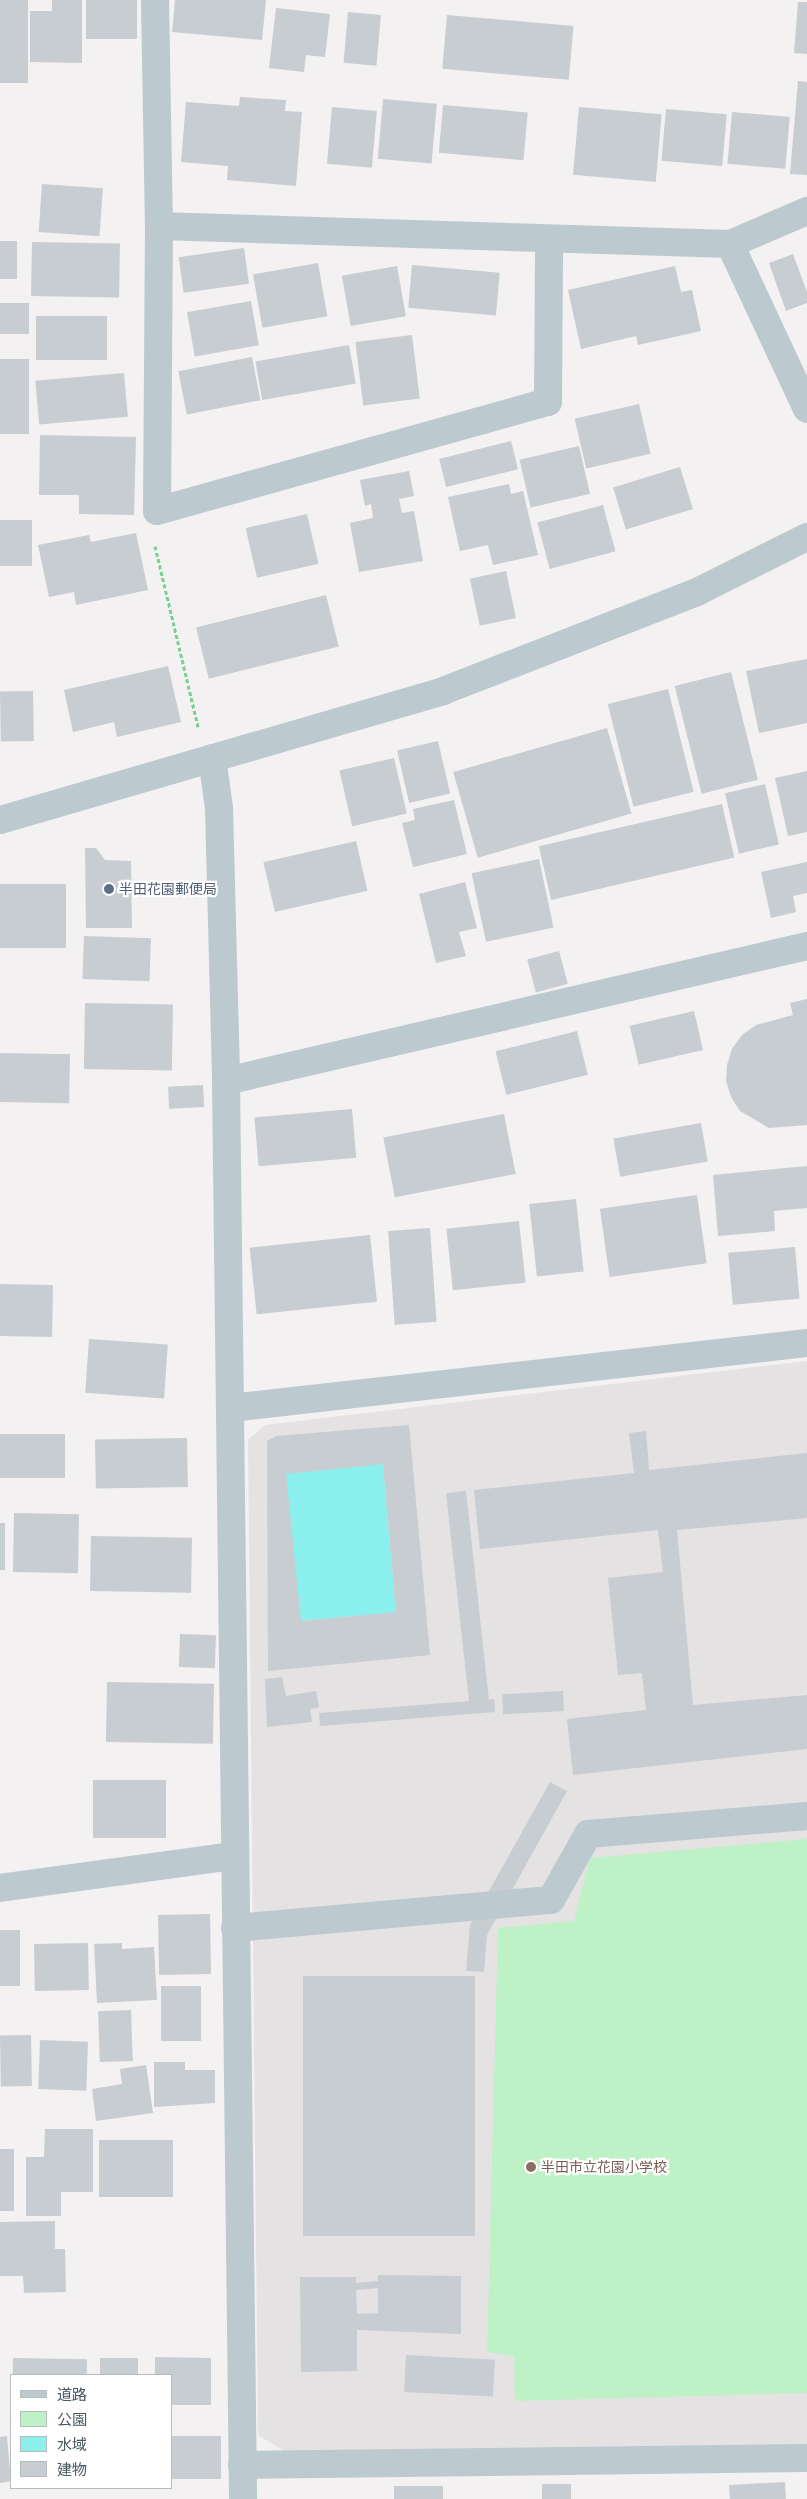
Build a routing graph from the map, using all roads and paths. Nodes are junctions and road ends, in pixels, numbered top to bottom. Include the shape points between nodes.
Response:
1 (155, 0) edge
2 (807, 211) edge
3 (159, 226) junction
4 (549, 240) junction
5 (730, 244) junction
6 (807, 409) edge
7 (157, 512) junction
8 (807, 537) edge
9 (199, 732) dead end
10 (212, 758) junction
11 (0, 820) edge
12 (807, 946) edge
13 (226, 1081) junction
14 (807, 1342) edge
15 (231, 1408) junction
16 (807, 1816) edge
17 (234, 1856) junction
18 (0, 1888) edge
19 (235, 1928) junction
20 (807, 2458) edge
21 (242, 2465) junction
22 (243, 2499) edge

1 - 3 street
2 - 5 street
3 - 4 street
3 - 7 street
4 - 5 street
4 - 7 street via 548,402
5 - 6 street
7 - 9 path via 152,532
8 - 10 street via 697,592 443,691
10 - 11 street
10 - 13 street via 219,808
12 - 13 street
13 - 15 street
14 - 15 street
15 - 17 street
16 - 19 street via 588,1834 551,1900
17 - 18 street
17 - 19 street
19 - 21 street
20 - 21 street
21 - 22 street

